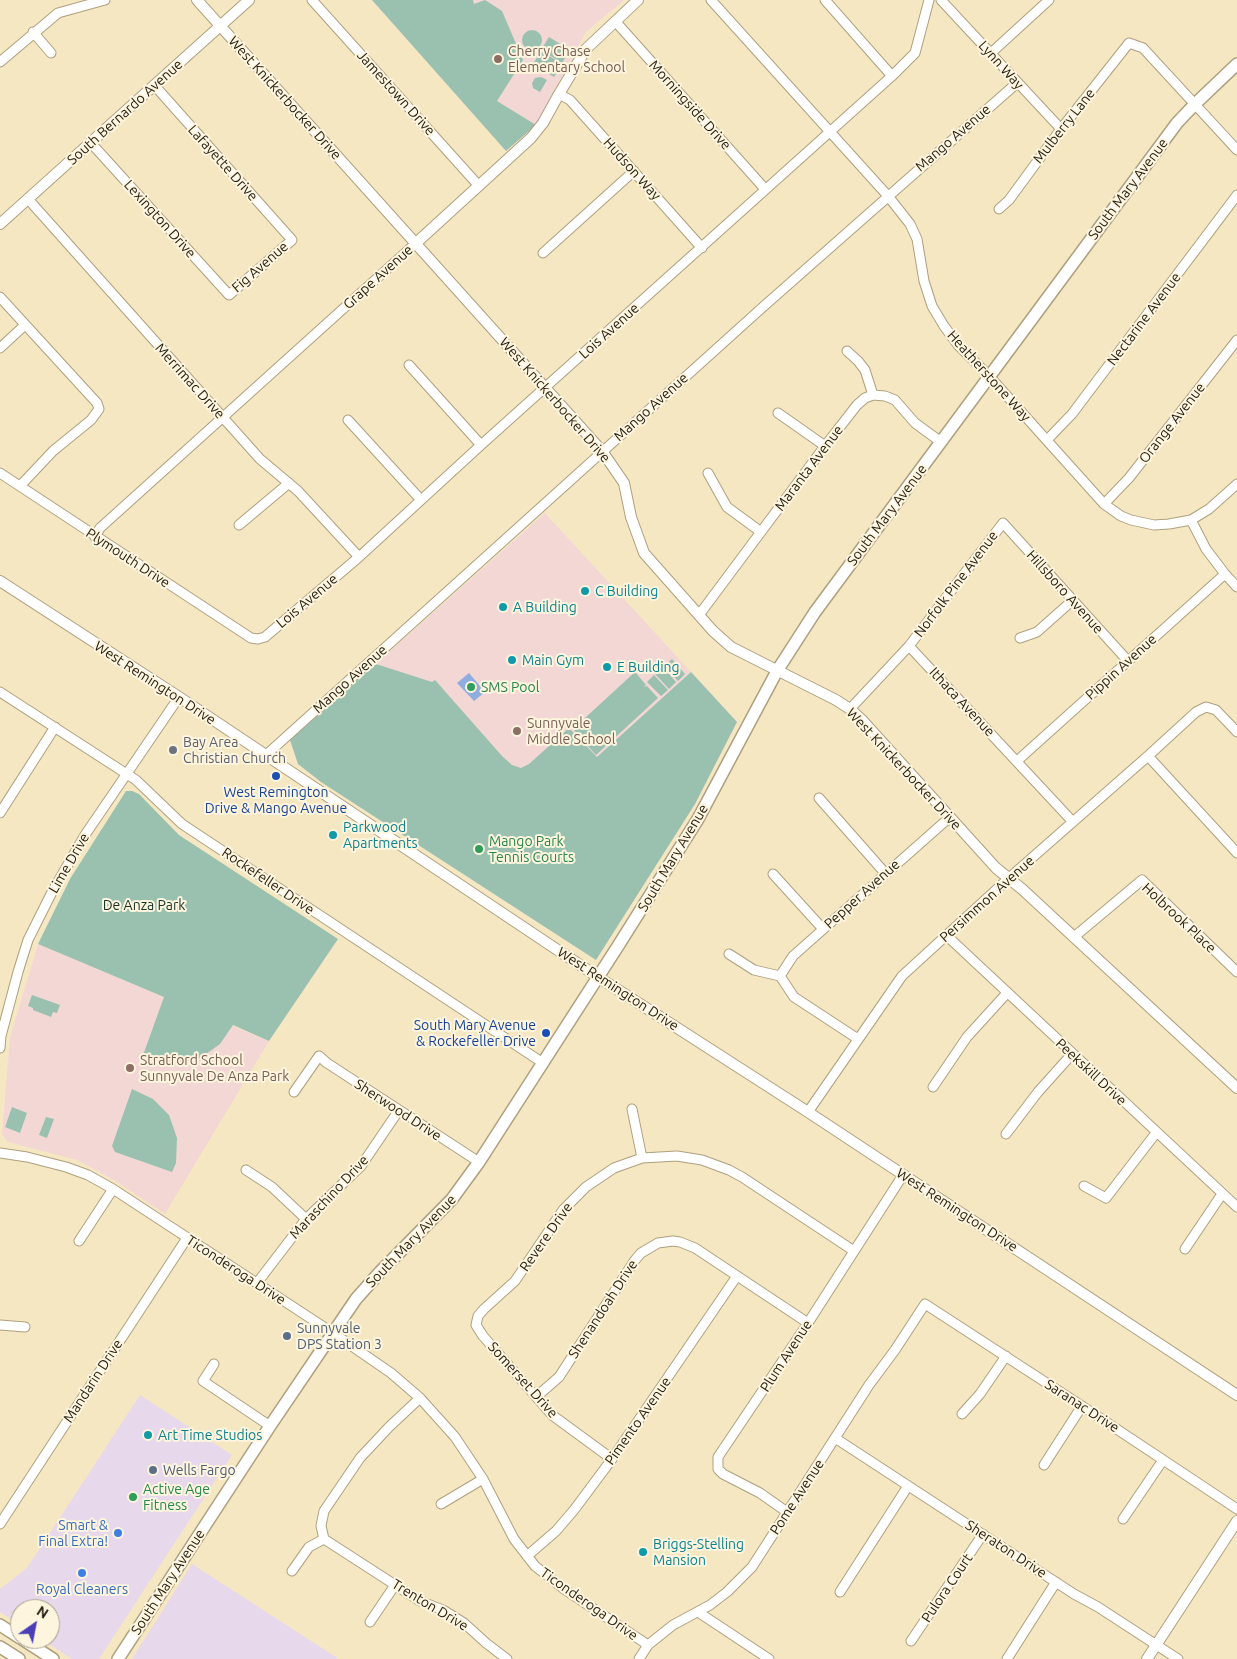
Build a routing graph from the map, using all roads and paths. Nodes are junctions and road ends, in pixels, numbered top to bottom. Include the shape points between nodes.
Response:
1 (105, 0) edge
2 (197, 0) edge
3 (250, 0) edge
4 (312, 0) edge
5 (638, 0) edge
6 (711, 0) edge
7 (825, 0) edge
8 (929, 0) edge
9 (941, 0) edge
10 (1049, 0) edge
11 (615, 21) junction
12 (221, 26) junction
13 (34, 32) junction
14 (51, 53) dead end
15 (991, 53) junction
16 (0, 62) edge
17 (1237, 64) edge
18 (892, 76) junction
19 (1016, 83) junction
20 (155, 86) junction
21 (558, 94) junction
22 (1194, 104) junction
23 (1061, 129) junction
24 (830, 133) junction
25 (91, 143) junction
26 (1237, 150) edge
27 (634, 171) junction
28 (479, 186) junction
29 (765, 189) junction
30 (1237, 195) edge
31 (888, 196) junction
32 (28, 199) junction
33 (999, 209) dead end
34 (0, 224) edge
35 (292, 240) joint
36 (415, 244) junction
37 (702, 248) junction
38 (543, 253) dead end
39 (229, 295) joint
40 (0, 297) edge
41 (25, 325) junction
42 (1237, 340) edge
43 (0, 348) edge
44 (847, 351) dead end
45 (409, 365) dead end
46 (989, 376) junction
47 (546, 387) junction
48 (873, 395) junction
49 (778, 413) dead end
50 (223, 417) junction
51 (348, 420) dead end
52 (1047, 440) junction
53 (941, 442) junction
54 (481, 445) junction
55 (826, 446) junction
56 (602, 451) junction
57 (0, 473) edge
58 (708, 473) dead end
59 (289, 483) junction
60 (1237, 484) edge
61 (20, 486) junction
62 (421, 500) junction
63 (1104, 504) junction
64 (1191, 520) junction
65 (1003, 523) joint
66 (239, 525) dead end
67 (761, 532) junction
68 (95, 537) junction
69 (359, 557) junction
70 (1225, 574) junction
71 (0, 581) edge
72 (1237, 587) edge
73 (1073, 600) junction
74 (700, 615) junction
75 (1020, 638) dead end
76 (258, 639) joint
77 (910, 646) junction
78 (1128, 661) junction
79 (777, 672) junction
80 (0, 692) edge
81 (178, 697) junction
82 (850, 709) junction
83 (55, 727) junction
84 (1237, 732) edge
85 (266, 756) junction
86 (1148, 756) junction
87 (1017, 761) junction
88 (127, 774) junction
89 (819, 798) dead end
90 (0, 813) edge
91 (950, 817) junction
92 (1073, 822) junction
93 (1237, 853) edge
94 (885, 873) junction
95 (773, 874) dead end
96 (1008, 878) junction
97 (823, 929) junction
98 (946, 935) junction
99 (1074, 937) junction
100 (729, 954) dead end
101 (1237, 972) edge
102 (780, 976) junction
103 (598, 977) junction
104 (1007, 993) junction
105 (0, 1036) edge
106 (858, 1039) junction
107 (0, 1048) edge
108 (1072, 1054) junction
109 (543, 1063) junction
110 (933, 1087) dead end
111 (1237, 1088) edge
112 (294, 1092) dead end
113 (632, 1109) dead end
114 (399, 1110) junction
115 (808, 1112) junction
116 (1156, 1133) junction
117 (1006, 1134) dead end
118 (0, 1153) edge
119 (642, 1158) junction
120 (479, 1162) junction
121 (246, 1170) dead end
122 (903, 1174) junction
123 (1084, 1186) dead end
124 (113, 1189) junction
125 (1222, 1194) junction
126 (1237, 1207) edge
127 (306, 1219) junction
128 (187, 1238) junction
129 (79, 1241) dead end
130 (1185, 1249) dead end
131 (854, 1251) junction
132 (737, 1276) junction
133 (257, 1283) junction
134 (925, 1304) joint
135 (808, 1322) junction
136 (0, 1324) edge
137 (25, 1327) dead end
138 (333, 1333) junction
139 (483, 1336) joint
140 (1006, 1356) junction
141 (214, 1364) dead end
142 (1237, 1395) edge
143 (536, 1397) junction
144 (420, 1398) junction
145 (1082, 1406) junction
146 (962, 1414) dead end
147 (270, 1426) junction
148 (835, 1438) junction
149 (612, 1459) junction
150 (1163, 1460) junction
151 (1044, 1465) dead end
152 (482, 1479) junction
153 (908, 1486) junction
154 (441, 1504) dead end
155 (1237, 1509) edge
156 (787, 1512) junction
157 (1123, 1520) dead end
158 (1237, 1521) edge
159 (0, 1524) edge
160 (983, 1534) junction
161 (324, 1539) junction
162 (527, 1556) junction
163 (292, 1571) dead end
164 (1056, 1582) junction
165 (395, 1585) junction
166 (840, 1592) dead end
167 (698, 1612) junction
168 (370, 1622) dead end
169 (911, 1642) dead end
170 (648, 1645) junction
171 (1156, 1645) junction
172 (0, 1647) edge
173 (37, 1649) edge
174 (754, 1655) edge
175 (19, 1659) edge
176 (53, 1659) edge
177 (118, 1659) edge
178 (507, 1659) edge
179 (639, 1659) edge
180 (769, 1659) edge
181 (1007, 1659) edge
182 (1147, 1659) edge
183 (1178, 1659) edge

1 - 13 street via 58,13
2 - 12 street, West Knickerbocker Drive
3 - 12 street, South Bernardo Avenue
4 - 28 street, Jamestown Drive
5 - 11 street, Grape Avenue
6 - 24 street, Heatherstone Way
7 - 18 street
8 - 18 street, Lois Avenue via 915,53
9 - 15 street, Lynn Way
10 - 15 street
11 - 21 street, Grape Avenue via 586,49
11 - 29 street, Morningside Drive
12 - 20 street, South Bernardo Avenue
12 - 36 street, West Knickerbocker Drive
13 - 14 street
13 - 16 street
15 - 19 street, Lynn Way
17 - 22 main road, South Mary Avenue
18 - 24 street, Lois Avenue
19 - 23 street, Lynn Way
19 - 31 street, Mango Avenue
20 - 25 street, South Bernardo Avenue
20 - 35 street, Lafayette Drive
21 - 27 street, Hudson Way via 570,100
21 - 28 street, Grape Avenue via 544,123
22 - 23 street, Mulberry Lane via 1143,48 1129,44
22 - 26 street
22 - 46 main road, South Mary Avenue
23 - 33 street, Mulberry Lane
24 - 29 street, Lois Avenue
24 - 31 street, Heatherstone Way
25 - 32 street, South Bernardo Avenue
25 - 39 street, Lexington Drive
27 - 37 street, Hudson Way
27 - 38 street
28 - 36 street, Grape Avenue
29 - 37 street, Lois Avenue
30 - 52 street, Nectarine Avenue via 1072,414
31 - 46 street, Heatherstone Way via 910,224 917,239 932,306 958,345
31 - 56 street, Mango Avenue
32 - 34 street, South Bernardo Avenue
32 - 50 street, Merrimac Drive
35 - 39 street, Fig Avenue
36 - 47 street, West Knickerbocker Drive
36 - 50 street, Grape Avenue
37 - 47 street, Lois Avenue
40 - 41 street
41 - 43 street
41 - 61 street via 99,409
42 - 63 street, Orange Avenue
44 - 48 street via 865,370
45 - 54 street
46 - 52 street, Heatherstone Way
46 - 53 main road, South Mary Avenue
47 - 54 street, Lois Avenue
47 - 56 street, West Knickerbocker Drive
48 - 53 street via 895,400 915,423
48 - 55 street, Maranta Avenue via 857,405
49 - 55 street
50 - 59 street, Merrimac Drive via 260,459
50 - 68 street, Grape Avenue via 100,528
51 - 62 street
52 - 63 street, Heatherstone Way
53 - 79 main road, South Mary Avenue via 830,590
54 - 62 street, Lois Avenue
55 - 67 street, Maranta Avenue
56 - 74 street, West Knickerbocker Drive via 624,483 631,517 644,553
56 - 85 street, Mango Avenue
57 - 61 street, Plymouth Drive
58 - 67 street via 727,507
59 - 66 street
59 - 69 street, Merrimac Drive
60 - 64 street via 1210,509
61 - 68 street, Plymouth Drive
62 - 69 street, Lois Avenue
63 - 64 street, Heatherstone Way via 1138,523 1154,525
64 - 70 street via 1206,549
65 - 73 street, Hillsboro Avenue
65 - 77 street, Norfolk Pine Avenue
67 - 74 street, Maranta Avenue
68 - 76 street, Plymouth Drive via 251,638
69 - 76 street, Lois Avenue via 265,637
70 - 72 street
70 - 78 street, Pippin Avenue
71 - 81 street, West Remington Drive
73 - 75 street via 1037,632
73 - 78 street, Hillsboro Avenue
74 - 79 street, West Knickerbocker Drive via 731,647
77 - 82 street
77 - 87 street, Ithaca Avenue
78 - 87 street, Pippin Avenue
79 - 82 street, West Knickerbocker Drive
79 - 103 main road, South Mary Avenue via 698,819
80 - 83 street, Rockefeller Drive
81 - 85 street, West Remington Drive
81 - 88 street, Lime Drive
82 - 91 street, West Knickerbocker Drive
83 - 88 street, Rockefeller Drive
83 - 90 street
84 - 86 street, Persimmon Avenue via 1216,710 1206,707 1196,712
85 - 103 street, West Remington Drive
86 - 92 street, Persimmon Avenue
86 - 93 street
87 - 92 street, Ithaca Avenue
88 - 105 street, Lime Drive via 85,835 28,940
88 - 109 street, Rockefeller Drive via 182,824
89 - 94 street
91 - 94 street, Pepper Avenue
91 - 96 street, West Knickerbocker Drive
92 - 96 street, Persimmon Avenue
94 - 97 street, Pepper Avenue
95 - 97 street
96 - 98 street, Persimmon Avenue
96 - 99 street, West Knickerbocker Drive
97 - 102 street, Pepper Avenue via 793,956
98 - 104 street, Peekskill Drive
98 - 106 street, Persimmon Avenue via 902,976
99 - 101 street, Holbrook Place via 1142,880
99 - 111 street, West Knickerbocker Drive
100 - 102 street via 754,970
102 - 106 street via 794,997
103 - 109 main road, South Mary Avenue
103 - 115 street, West Remington Drive
104 - 108 street, Peekskill Drive
104 - 110 street via 967,1037
105 - 107 street, Lime Drive
106 - 115 street, Persimmon Avenue
108 - 116 street, Peekskill Drive
108 - 117 street
109 - 120 main road, South Mary Avenue
112 - 114 street, Sherwood Drive via 319,1056
113 - 119 street
114 - 120 street, Sherwood Drive
114 - 127 street, Maraschino Drive via 361,1166
115 - 122 street, West Remington Drive
116 - 123 street via 1106,1198
116 - 125 street, Peekskill Drive
118 - 124 street, Ticonderoga Drive via 66,1167
119 - 131 street, Revere Drive via 688,1157 729,1170
119 - 139 street, Revere Drive via 600,1176 562,1210 514,1281 478,1316 476,1325
120 - 138 main road, South Mary Avenue via 452,1199 356,1299
121 - 127 street via 272,1187
122 - 131 street, Plum Avenue
122 - 142 street, West Remington Drive
124 - 128 street, Ticonderoga Drive
124 - 129 street
125 - 126 street, Peekskill Drive
125 - 130 street
127 - 133 street, Maraschino Drive
128 - 133 street, Ticonderoga Drive
128 - 159 street, Mandarin Drive
131 - 135 street, Plum Avenue
132 - 135 street, Shenandoah Drive
132 - 143 street, Shenandoah Drive via 695,1248 680,1242 649,1247 635,1260 559,1377
132 - 149 street, Pimento Avenue
133 - 138 street, Ticonderoga Drive
134 - 140 street, Saranac Drive
134 - 148 street, Pome Avenue
135 - 156 street, Plum Avenue via 717,1463 723,1474 760,1493
136 - 137 street
138 - 144 street, Ticonderoga Drive via 391,1373
138 - 147 main road, South Mary Avenue
139 - 143 street, Somerset Drive
140 - 145 street, Saranac Drive
140 - 146 street
141 - 147 street via 203,1381
143 - 149 street, Somerset Drive via 558,1420
144 - 152 street, Ticonderoga Drive via 455,1437
144 - 161 street via 360,1458 324,1511 321,1526
145 - 150 street, Saranac Drive
145 - 151 street
147 - 177 main road, South Mary Avenue
148 - 153 street, Sheraton Drive
148 - 156 street, Pome Avenue
149 - 162 street, Pimento Avenue via 556,1531
150 - 155 street, Saranac Drive
150 - 157 street
152 - 154 street
152 - 162 street, Ticonderoga Drive
153 - 160 street, Sheraton Drive
153 - 166 street
156 - 167 street, Pome Avenue via 752,1567 727,1592
158 - 171 street
160 - 164 street, Sheraton Drive
160 - 169 street, Pulora Court
161 - 163 street via 309,1547
161 - 165 street, Trenton Drive
162 - 170 street, Ticonderoga Drive via 544,1575
164 - 171 street, Sheraton Drive
164 - 181 street
165 - 168 street
165 - 178 street, Trenton Drive via 464,1623
167 - 170 street, Pome Avenue via 673,1625
167 - 174 street
170 - 179 street, Pome Avenue
171 - 182 street
171 - 183 street, Sheraton Drive
172 - 175 main road
173 - 176 main road
174 - 180 street

